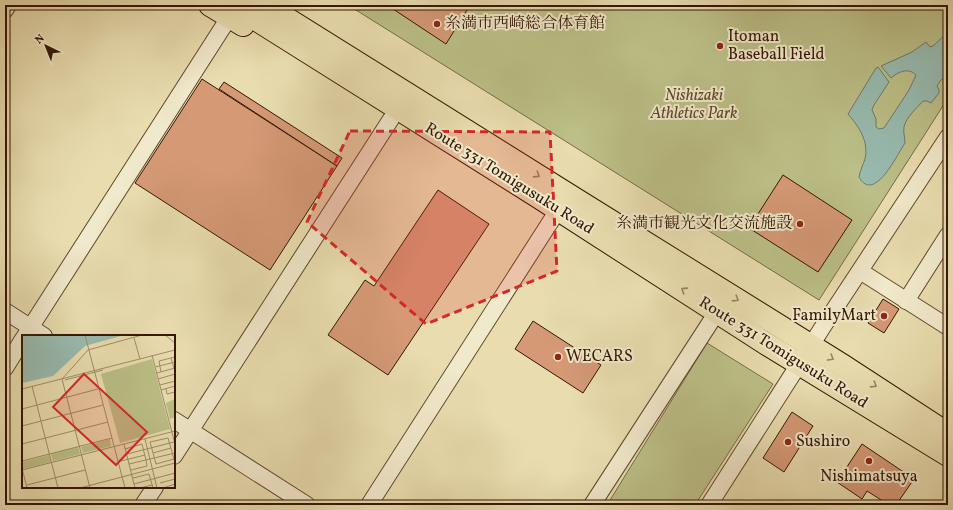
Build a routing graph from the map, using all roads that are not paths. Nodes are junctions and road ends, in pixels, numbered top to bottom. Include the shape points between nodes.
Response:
1 (8, 5) edge
2 (210, 5) edge
3 (265, 5) edge
4 (289, 5) edge
5 (5, 10) edge
6 (231, 11) edge
7 (391, 119) junction
8 (948, 137) edge
9 (504, 154) junction
10 (483, 162) junction
11 (558, 210) junction
12 (948, 235) edge
13 (860, 272) junction
14 (906, 301) junction
15 (5, 311) edge
16 (717, 312) junction
17 (948, 327) edge
18 (30, 335) edge
19 (22, 346) edge
20 (811, 346) junction
21 (799, 364) junction
22 (5, 368) edge
23 (898, 400) junction
24 (175, 421) edge
25 (948, 421) edge
26 (190, 430) junction
27 (944, 450) edge
28 (175, 454) edge
29 (153, 488) edge
30 (143, 505) edge
31 (307, 505) edge
32 (369, 505) edge
33 (592, 505) edge
34 (709, 505) edge

1 - 5 street
2 - 6 highway
3 - 9 highway, Route 331 Tomigusuku Road
4 - 9 highway via 484,129
6 - 7 highway
6 - 10 highway, Route 331 Tomigusuku Road
6 - 18 street
7 - 10 highway via 439,148
7 - 26 street
8 - 13 street
9 -> 20 highway, Route 331 Tomigusuku Road
10 - 11 highway, Route 331 Tomigusuku Road
16 -> 11 highway, Route 331 Tomigusuku Road
11 - 32 street
12 - 14 street
13 - 14 street
13 - 20 street
14 - 17 street
15 - 18 street
16 - 21 highway, Route 331 Tomigusuku Road
16 - 33 street
19 - 22 street
20 - 21 street
20 -> 23 highway, Route 331 Tomigusuku Road
21 - 27 highway, Route 331 Tomigusuku Road
21 - 34 street
23 - 25 highway
23 - 27 highway, Route 331 Tomigusuku Road
24 - 26 street
26 - 28 street
26 - 31 street
29 - 30 street

